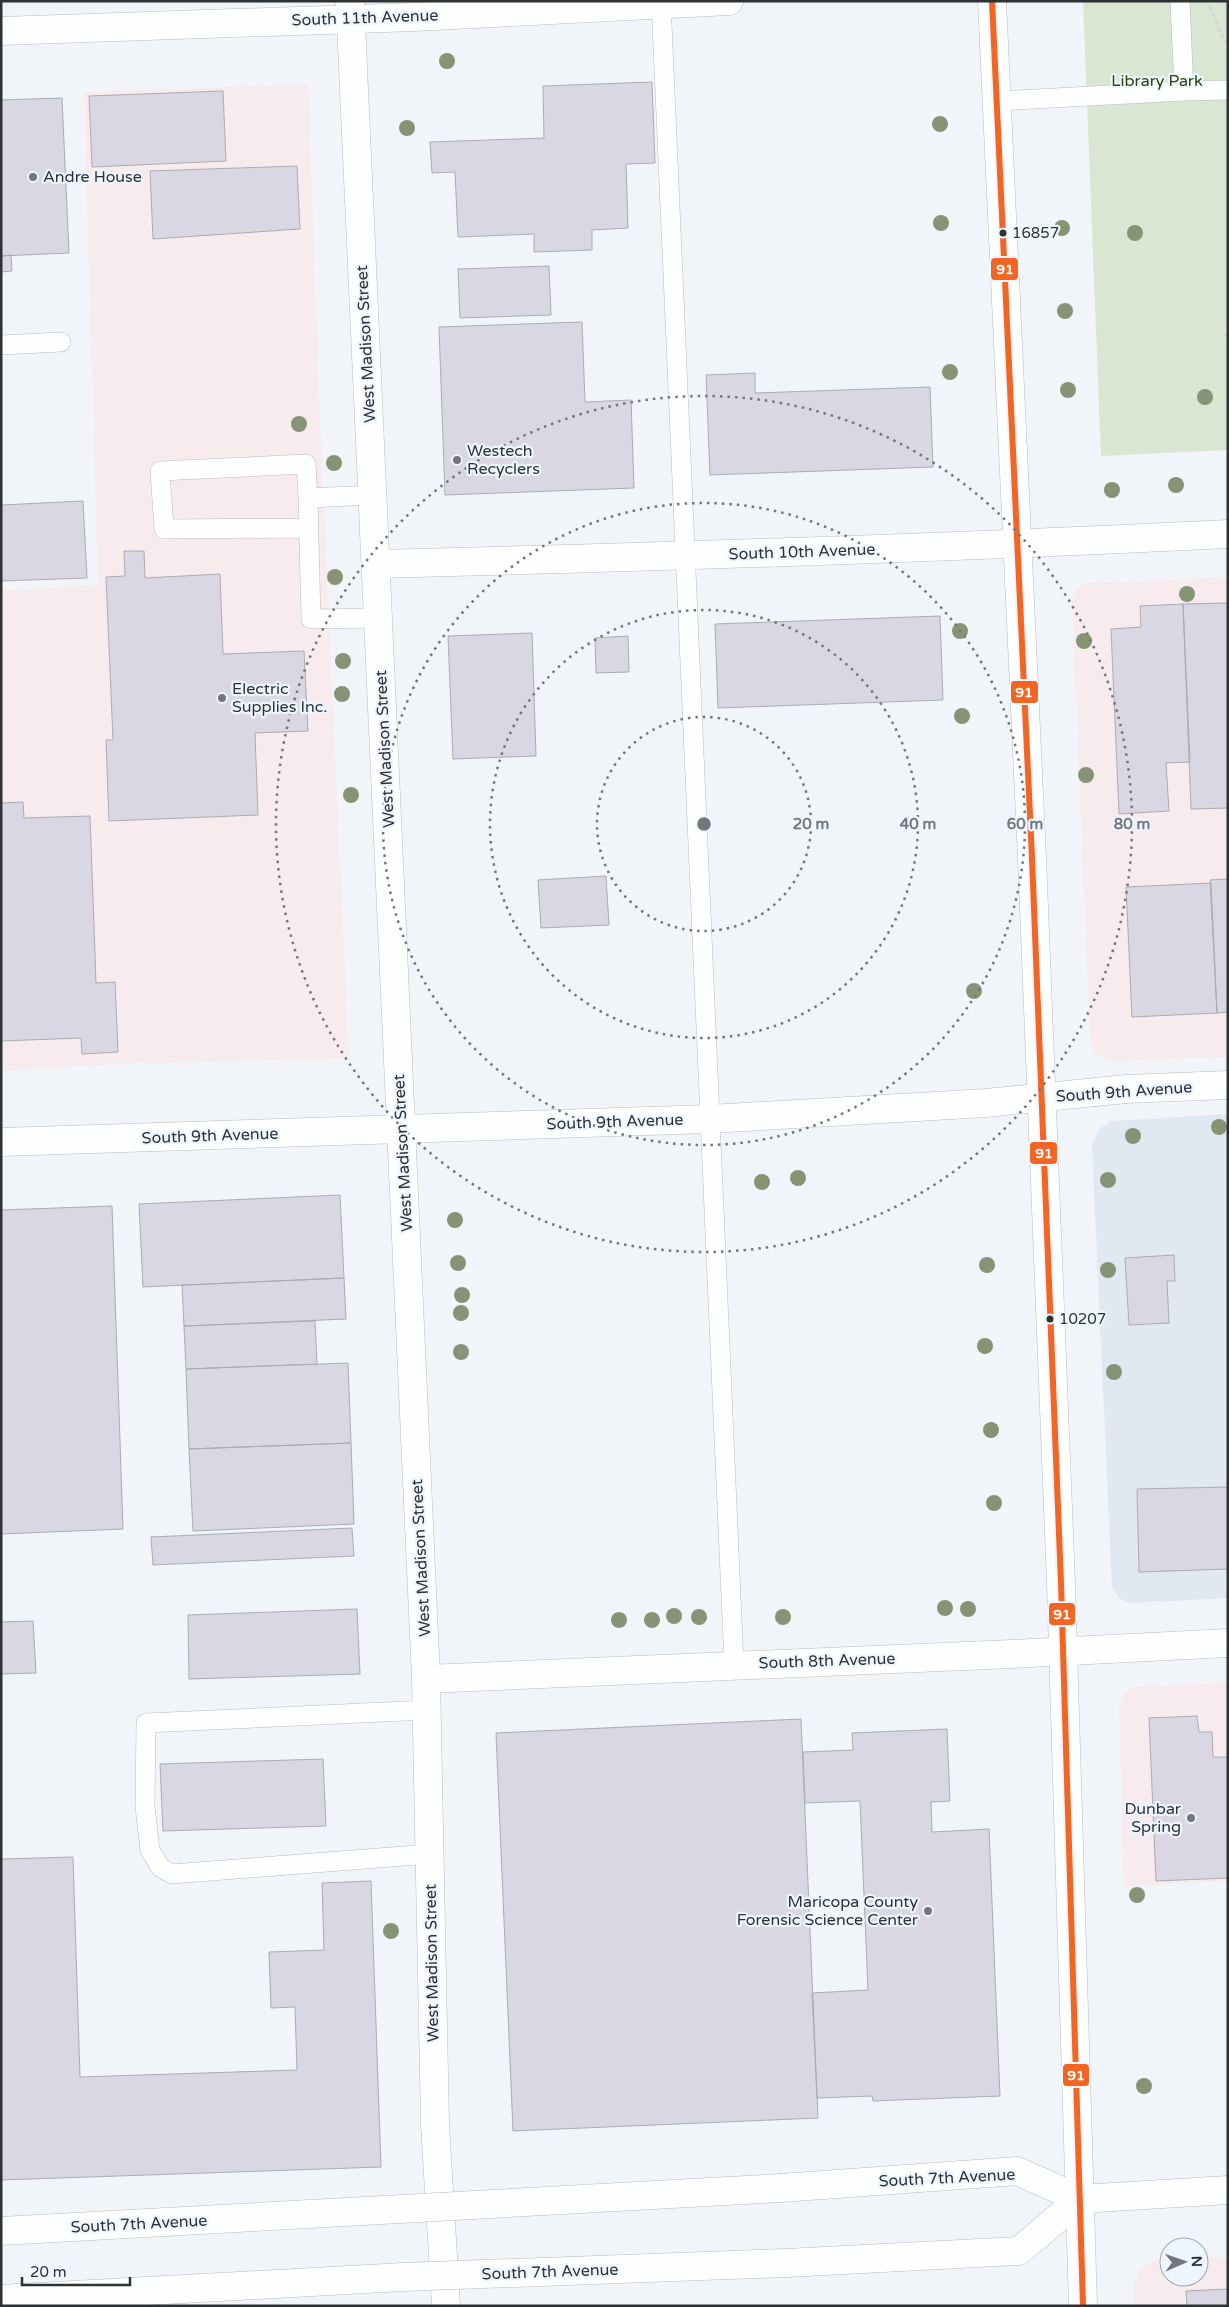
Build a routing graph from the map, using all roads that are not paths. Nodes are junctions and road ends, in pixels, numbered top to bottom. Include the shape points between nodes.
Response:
1 (729, 1) edge
2 (992, 1) edge
3 (1180, 1) edge
4 (661, 3) edge
5 (350, 10) edge
6 (1, 32) edge
7 (1228, 90) edge
8 (1184, 91) junction
9 (998, 101) junction
10 (61, 342) dead end
11 (1, 345) edge
12 (374, 495) junction
13 (308, 498) junction
14 (308, 528) junction
15 (1228, 534) edge
16 (1017, 544) junction
17 (684, 556) junction
18 (377, 564) junction
19 (379, 618) junction
20 (1228, 1085) edge
21 (1041, 1098) junction
22 (710, 1119) junction
23 (402, 1130) junction
24 (1, 1142) edge
25 (1228, 1643) edge
26 (1062, 1650) junction
27 (734, 1665) junction
28 (426, 1679) junction
29 (427, 1710) junction
30 (430, 1854) junction
31 (1228, 2190) edge
32 (1080, 2199) junction
33 (1, 2232) edge
34 (1, 2299) edge
35 (446, 2306) edge
36 (1083, 2306) edge

1 - 4 street, South 11th Avenue
2 - 9 street
3 - 8 lane
4 - 5 street, South 11th Avenue
4 - 17 lane via 684,492
5 - 6 street, South 11th Avenue
5 - 12 street, West Madison Street
7 - 8 lane
8 - 9 lane
9 - 16 street
10 - 11 lane
12 - 13 lane
12 - 18 street, West Madison Street
13 - 14 lane
13 - 14 lane via 306,464 160,472 164,529
14 - 19 lane via 311,619
15 - 16 street, South 10th Avenue
16 - 17 street, South 10th Avenue
16 - 21 street
17 - 18 street, South 10th Avenue
17 - 22 lane
18 - 19 street, West Madison Street
19 - 23 street, West Madison Street
20 - 21 street, South 9th Avenue via 1126,1089
21 - 22 street, South 9th Avenue
21 - 26 street
22 - 23 street, South 9th Avenue
22 - 27 lane
23 - 24 street, South 9th Avenue
23 - 28 street, West Madison Street
25 - 26 street, South 8th Avenue
26 - 27 street, South 8th Avenue
26 - 32 street
27 - 28 street, South 8th Avenue
28 - 29 street, West Madison Street
29 - 30 street, West Madison Street
29 - 30 lane via 146,1723 145,1807 150,1850 160,1867 172,1874
30 - 35 street, West Madison Street via 435,2124
31 - 32 street, South 7th Avenue
32 - 33 street, South 7th Avenue, bridge via 1017,2171 781,2188
32 - 34 street, South 7th Avenue, bridge via 1019,2251 403,2277
32 - 36 street

